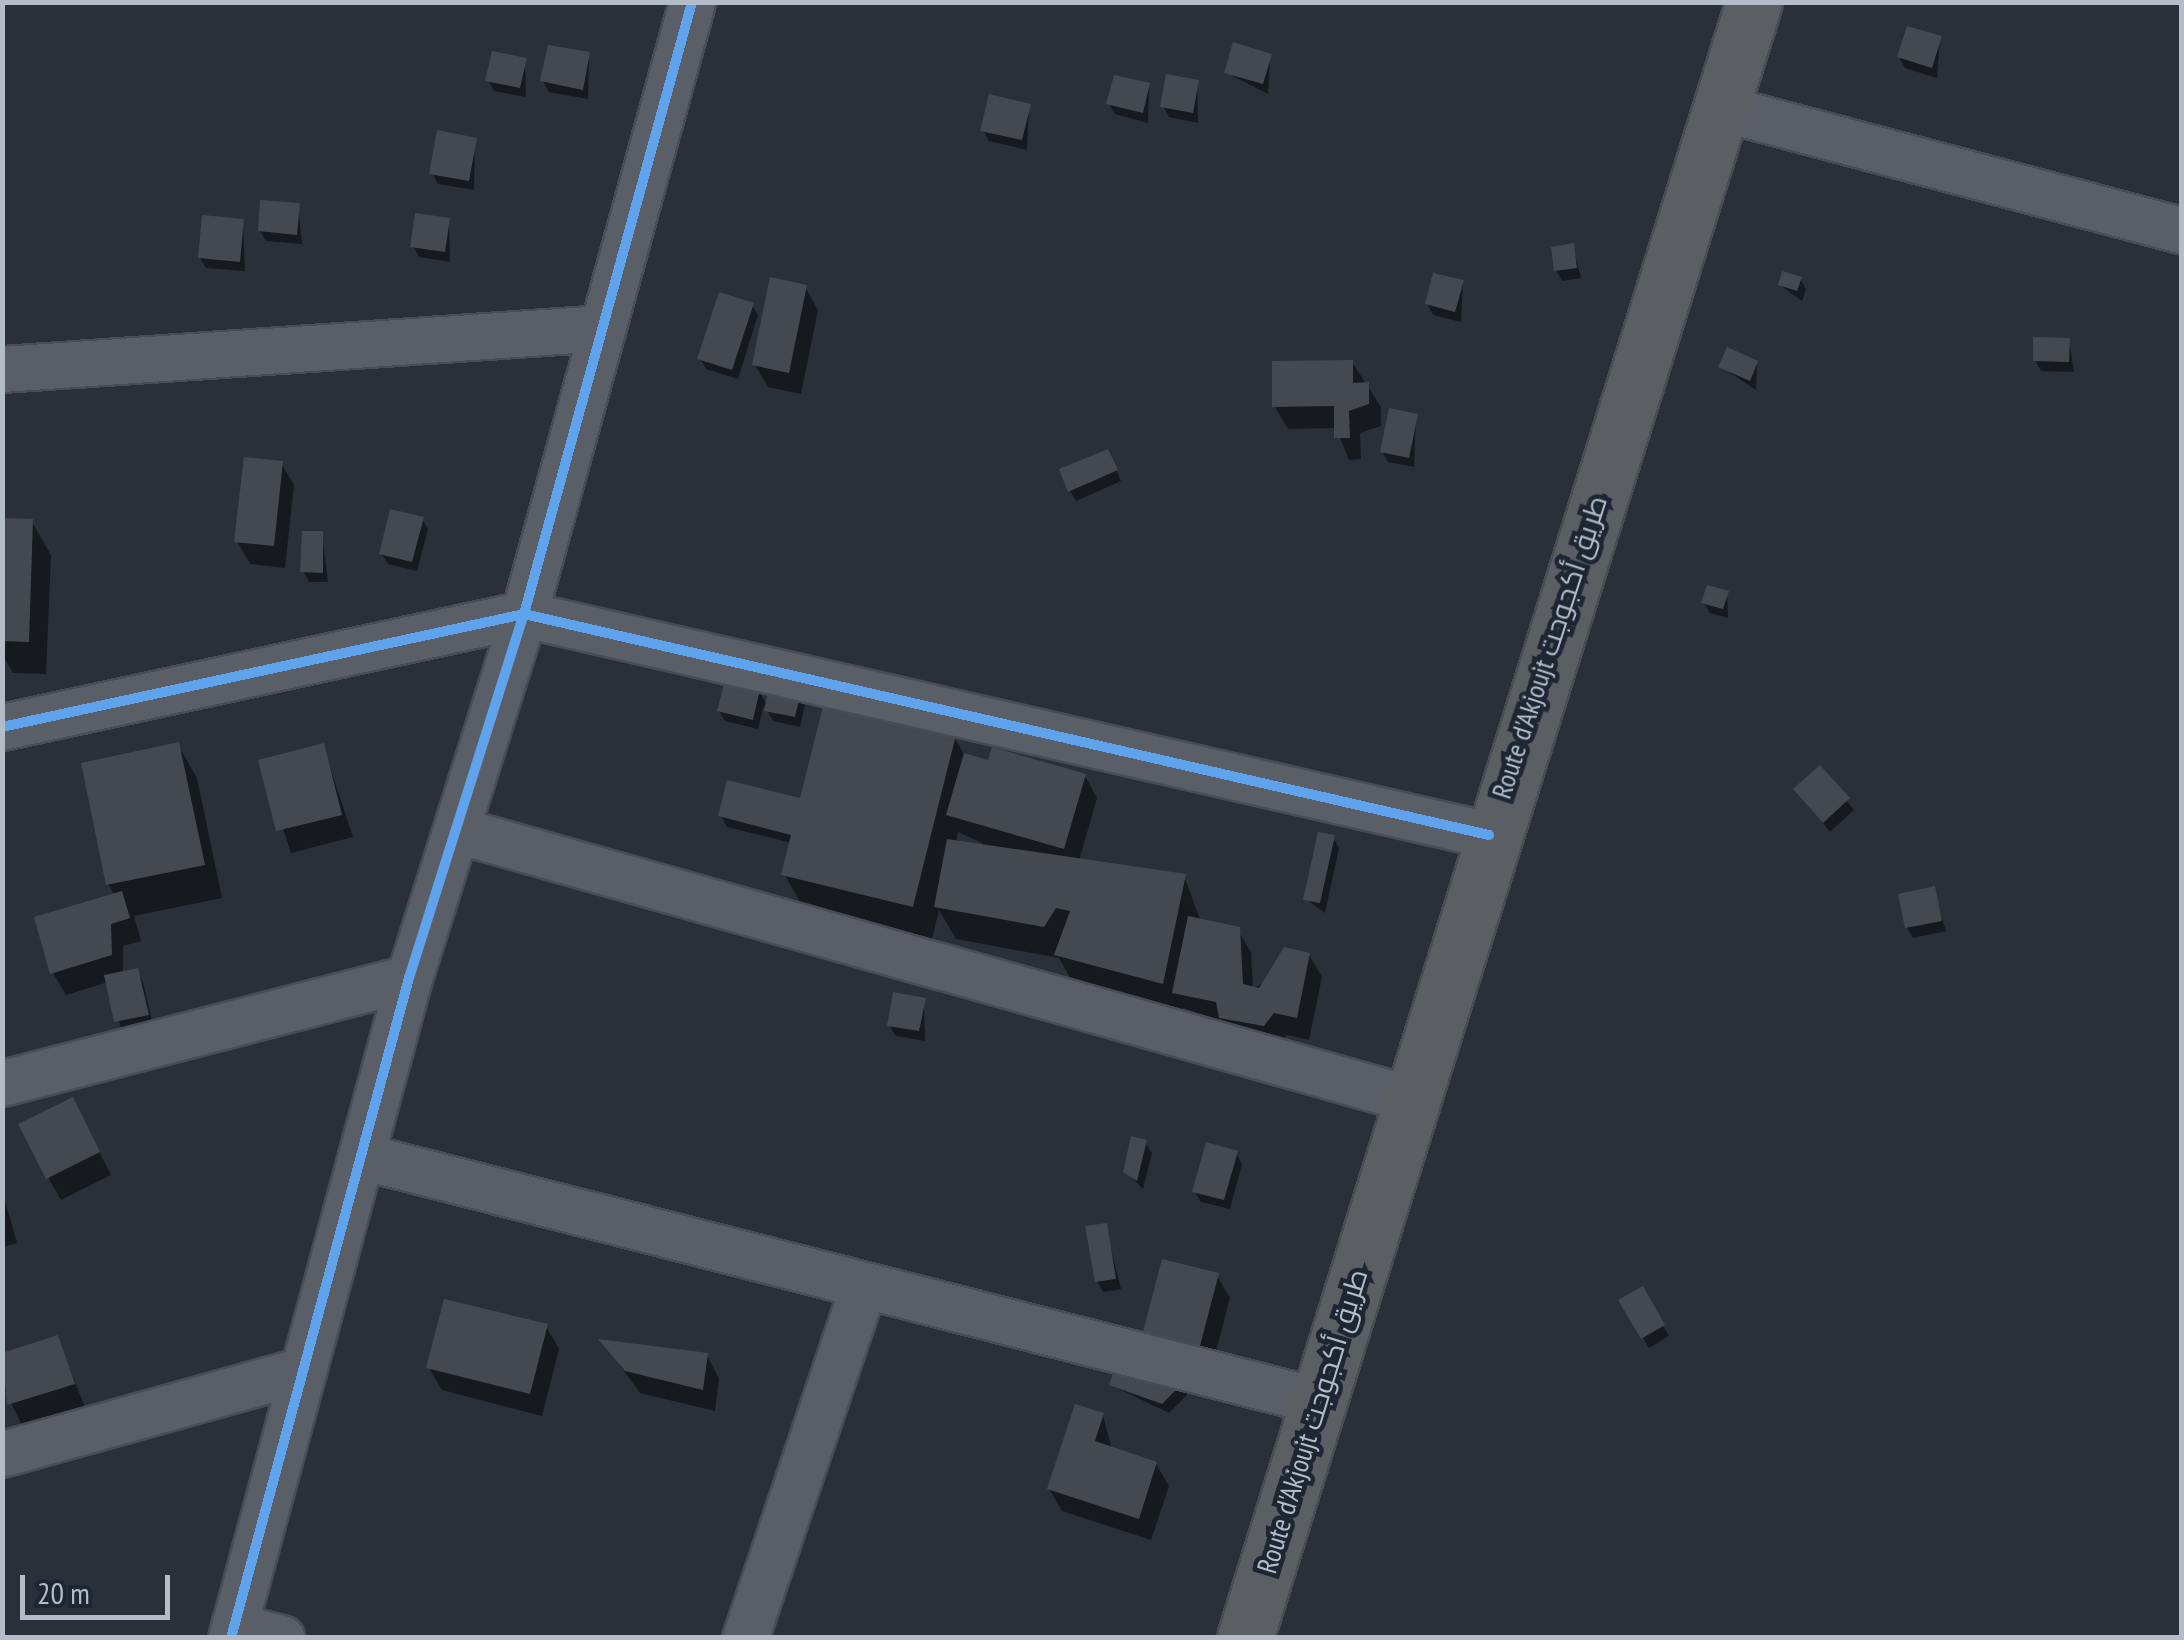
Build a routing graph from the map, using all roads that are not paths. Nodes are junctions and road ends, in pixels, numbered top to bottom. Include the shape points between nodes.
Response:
1 (692, 2) edge
2 (1754, 2) edge
3 (1722, 108) junction
4 (2182, 230) edge
5 (604, 328) junction
6 (2, 369) edge
7 (524, 614) junction
8 (2, 727) edge
9 (456, 830) junction
10 (1489, 835) junction
11 (409, 978) junction
12 (2, 1083) edge
13 (1411, 1098) junction
14 (361, 1156) junction
15 (863, 1287) junction
16 (304, 1370) junction
17 (1318, 1400) junction
18 (2, 1454) edge
19 (233, 1632) edge
20 (281, 1638) edge
21 (745, 1638) edge
22 (1245, 1638) edge

1 - 5 street
2 - 3 highway, Route d'Akjoujt طريق أكجوجت
3 - 4 street
3 - 10 highway, Route d'Akjoujt طريق أكجوجت
5 - 6 street
5 - 7 street
7 - 8 street
7 - 9 street
7 - 10 street
9 - 11 street
9 - 13 street
10 - 13 highway, Route d'Akjoujt طريق أكجوجت
11 - 12 street
11 - 14 street
13 - 17 highway, Route d'Akjoujt طريق أكجوجت
14 - 15 street
14 - 16 street
15 - 17 street
15 - 21 street
16 - 18 street
16 - 19 street
17 - 22 highway, Route d'Akjoujt طريق أكجوجت
19 - 20 street

